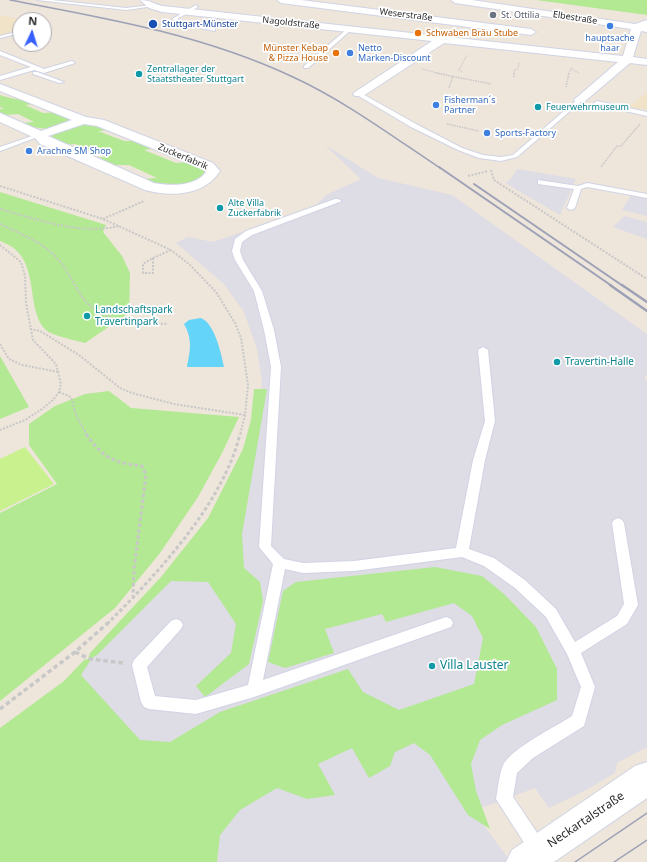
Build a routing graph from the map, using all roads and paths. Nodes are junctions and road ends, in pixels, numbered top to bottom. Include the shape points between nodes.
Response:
1 (39, 0) edge
2 (144, 0) edge
3 (281, 0) edge
4 (455, 0) edge
5 (480, 2) edge
6 (152, 6) junction
7 (196, 6) dead end
8 (240, 9) dead end
9 (186, 12) junction
10 (555, 15) junction
11 (226, 16) junction
12 (434, 19) junction
13 (146, 22) dead end
14 (647, 23) edge
15 (162, 25) dead end
16 (537, 27) junction
17 (642, 28) edge
18 (213, 30) dead end
19 (350, 30) junction
20 (12, 34) edge
21 (399, 35) junction
22 (0, 37) edge
23 (441, 40) junction
24 (511, 47) junction
25 (0, 53) edge
26 (577, 54) junction
27 (628, 60) junction
28 (647, 62) edge
29 (72, 63) dead end
30 (402, 66) junction
31 (306, 67) dead end
32 (34, 68) junction
33 (570, 69) junction
34 (27, 70) junction
35 (578, 74) dead end
36 (453, 76) junction
37 (0, 78) edge
38 (61, 82) dead end
39 (491, 84) dead end
40 (566, 86) dead end
41 (0, 87) edge
42 (449, 88) dead end
43 (358, 94) joint
44 (580, 100) joint
45 (597, 103) dead end
46 (647, 114) edge
47 (0, 117) edge
48 (83, 120) junction
49 (642, 122) dead end
50 (447, 124) dead end
51 (479, 131) dead end
52 (40, 135) junction
53 (0, 149) edge
54 (500, 160) junction
55 (601, 166) dead end
56 (491, 170) junction
57 (468, 176) dead end
58 (541, 182) dead end
59 (0, 186) edge
60 (578, 188) junction
61 (172, 189) junction
62 (647, 196) edge
63 (338, 201) dead end
64 (571, 208) dead end
65 (0, 209) edge
66 (103, 219) junction
67 (0, 224) edge
68 (120, 226) junction
69 (0, 245) edge
70 (171, 250) junction
71 (153, 258) junction
72 (647, 279) edge
73 (167, 324) dead end
74 (30, 329) junction
75 (0, 344) edge
76 (483, 350) dead end
77 (59, 372) junction
78 (59, 392) junction
79 (246, 415) junction
80 (0, 430) edge
81 (618, 523) dead end
82 (462, 552) junction
83 (280, 563) junction
84 (133, 597) junction
85 (446, 623) dead end
86 (176, 625) dead end
87 (573, 651) junction
88 (75, 652) junction
89 (139, 665) junction
90 (254, 690) junction
91 (0, 709) edge
92 (647, 778) edge
93 (532, 857) edge

1 - 6 lane via 126,9
2 - 6 street, Nagoldstraße
3 - 12 street, Weserstraße
4 - 5 street, Elbestraße
5 - 10 street, Elbestraße
5 - 12 street
6 - 9 street, Nagoldstraße
7 - 9 lane
8 - 11 street
9 - 11 street, Nagoldstraße
9 - 18 lane via 174,19
10 - 16 street
10 - 17 street, Elbestraße
11 - 19 street, Nagoldstraße
12 - 16 street, Weserstraße
12 - 21 street
13 - 15 path
14 - 17 street
16 - 24 street
17 - 27 street
19 - 21 street, Nagoldstraße
19 - 31 lane
20 - 22 lane
21 - 23 street, Nagoldstraße
23 - 24 street, Nagoldstraße
23 - 30 street
24 - 26 street, Nagoldstraße
25 - 32 lane
26 - 27 street, Nagoldstraße
26 - 33 path via 575,65
27 - 28 street, Nagoldstraße
27 - 44 street
29 - 32 lane via 44,71
30 - 36 path
30 - 43 street
32 - 34 lane
33 - 35 path
33 - 40 path
34 - 37 lane
34 - 38 lane
36 - 39 path
36 - 42 path
41 - 48 street, Zuckerfabrik
43 - 54 lane via 438,140 486,158
44 - 54 lane via 515,156 509,160
45 - 46 lane
47 - 52 street, Zuckerfabrik
48 - 52 street
48 - 61 street, Zuckerfabrik via 108,126 208,166 213,171 211,177 200,184
49 - 55 path
50 - 51 path
52 - 53 lane
52 - 61 street, Zuckerfabrik via 45,141 150,187
54 - 56 path
56 - 57 path
56 - 72 path via 494,180
58 - 60 lane
59 - 66 path
60 - 62 lane via 586,185
60 - 64 lane
61 - 66 path
63 - 83 lane via 249,233 238,241 236,251 258,291 276,367 264,547
65 - 68 path via 86,229
66 - 68 path
67 - 73 path via 51,252 60,261 92,309 120,319
68 - 70 path
69 - 74 path via 21,262 25,276
70 - 71 path
70 - 79 path via 189,264 216,292 235,323 241,338 248,385
71 - 71 path via 153,274 143,273 142,264
74 - 77 path via 33,340 56,364
74 - 79 path via 40,331 79,355 120,388 132,393 174,404
75 - 77 path via 9,359 22,365
76 - 82 lane via 490,421 479,460
77 - 78 path via 62,384
78 - 80 path via 48,404 24,420
78 - 84 path via 71,397 73,409 84,433 102,452 112,461 142,466 146,475
79 - 84 path via 237,448 222,482 202,515 168,560
81 - 87 lane via 631,605 622,620
82 - 83 lane via 354,566 303,568
82 - 87 lane via 489,562 520,584 551,613
83 - 90 lane
84 - 88 path
85 - 90 lane
86 - 89 lane
87 - 93 lane via 588,687 579,721 527,753 510,769 504,799
88 - 89 path via 90,659
88 - 91 path
89 - 90 lane via 148,702 196,707
92 - 93 street, Neckartalstraße

